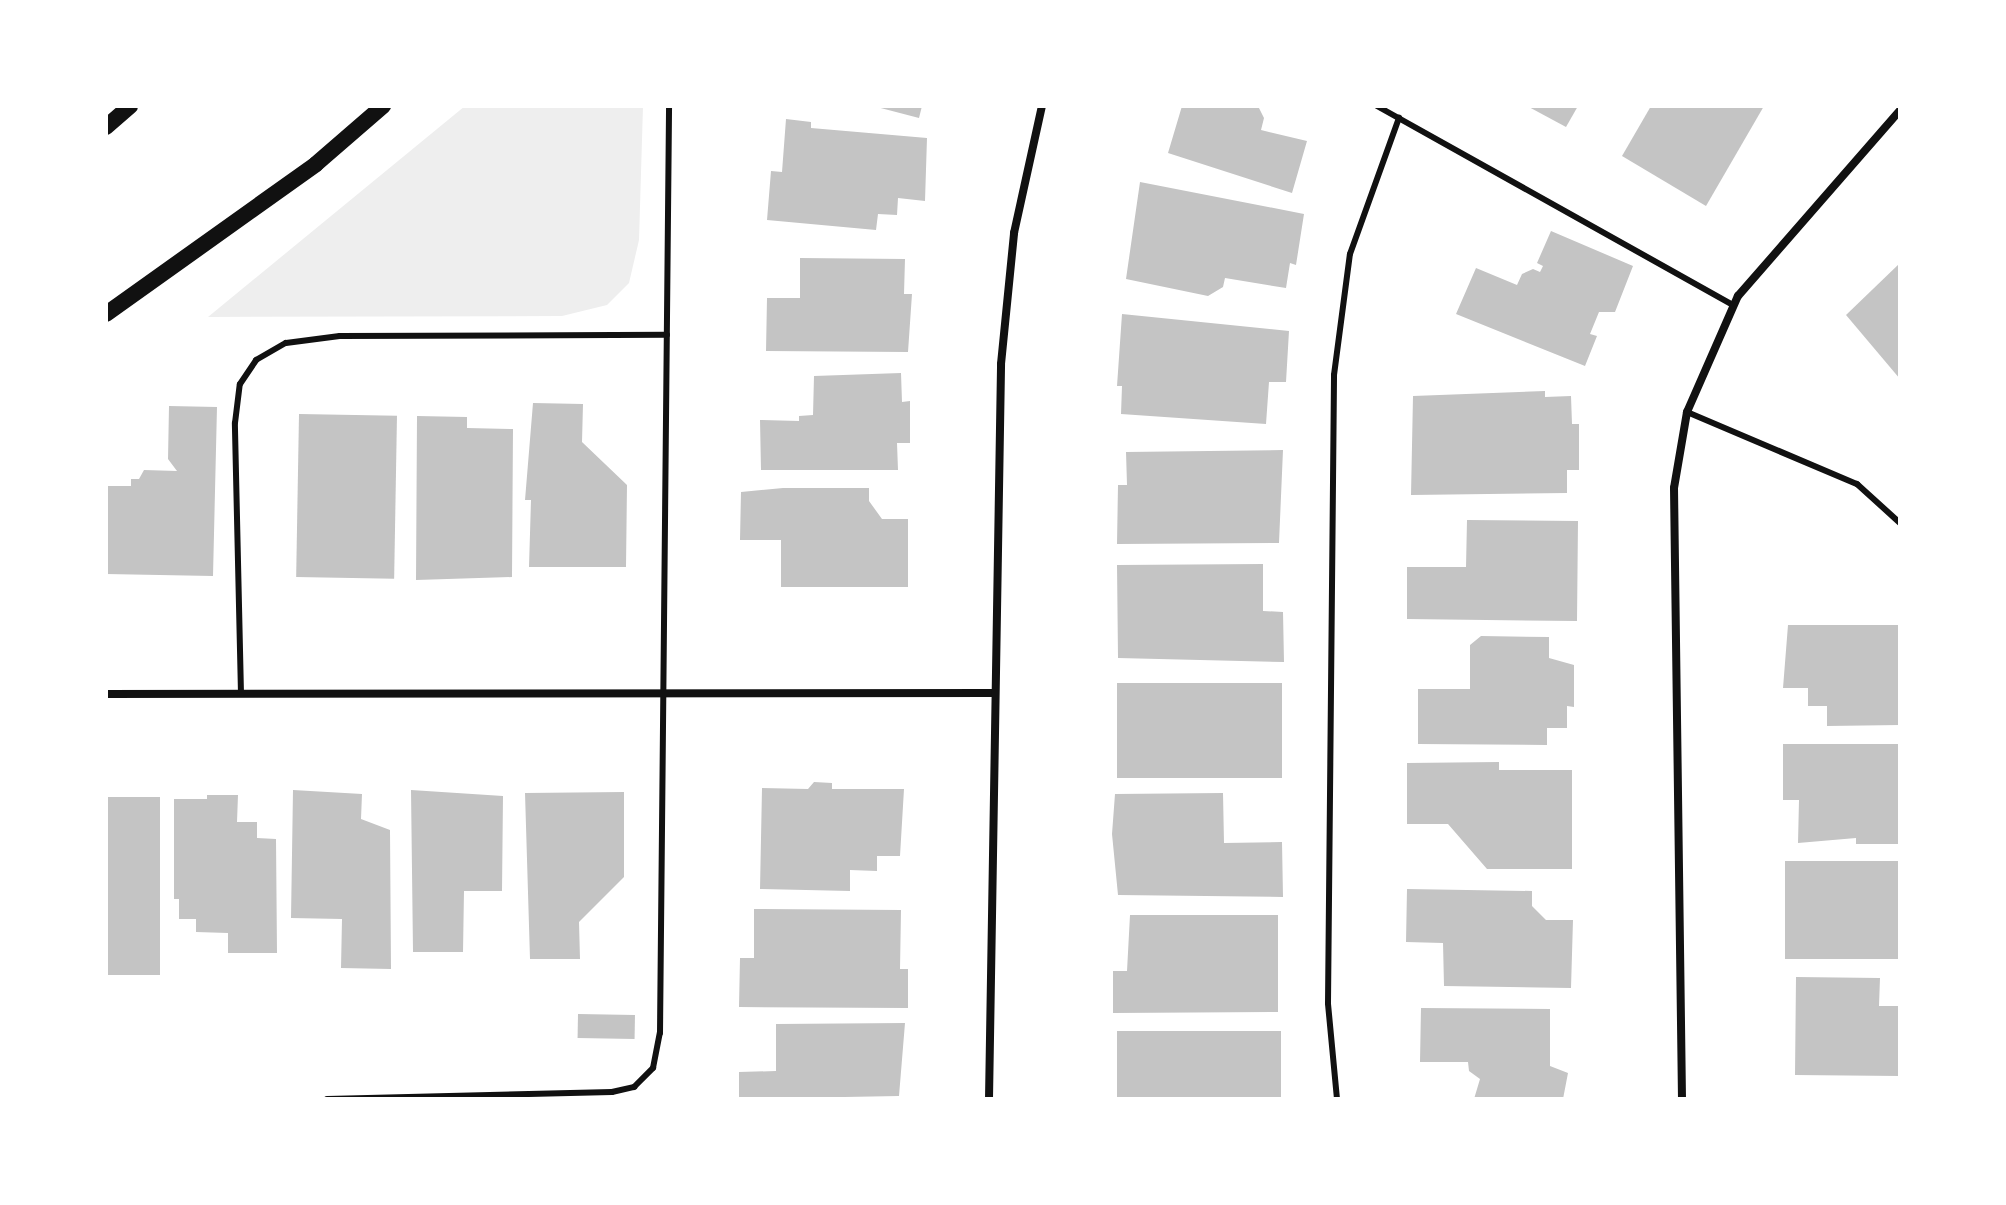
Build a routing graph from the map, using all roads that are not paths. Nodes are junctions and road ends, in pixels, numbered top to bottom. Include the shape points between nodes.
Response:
1 (130, 106) edge
2 (383, 106) edge
3 (669, 106) edge
4 (1042, 106) edge
5 (1377, 106) edge
6 (1900, 110) edge
7 (1399, 118) junction
8 (106, 127) edge
9 (1733, 305) junction
10 (106, 314) edge
11 (667, 335) junction
12 (1687, 412) junction
13 (1900, 523) edge
14 (665, 693) junction
15 (995, 693) junction
16 (106, 694) edge
17 (241, 694) junction
18 (327, 1099) edge
19 (989, 1099) edge
20 (1337, 1099) edge
21 (1682, 1099) edge

1 - 8 main road
2 - 10 main road via 316,164
3 - 11 lane
4 - 15 street via 1014,233 1001,364
5 - 7 lane
6 - 9 street
7 - 9 lane
7 - 20 lane via 1350,254 1334,375 1328,1003
9 - 12 street
11 - 14 lane
11 - 17 lane via 340,336 286,343 256,360 240,384 235,423
12 - 13 lane via 1857,484
12 - 21 street via 1674,488
14 - 15 street
14 - 17 street
14 - 18 lane via 660,1033 653,1068 634,1087 612,1092
15 - 19 street
16 - 17 street

